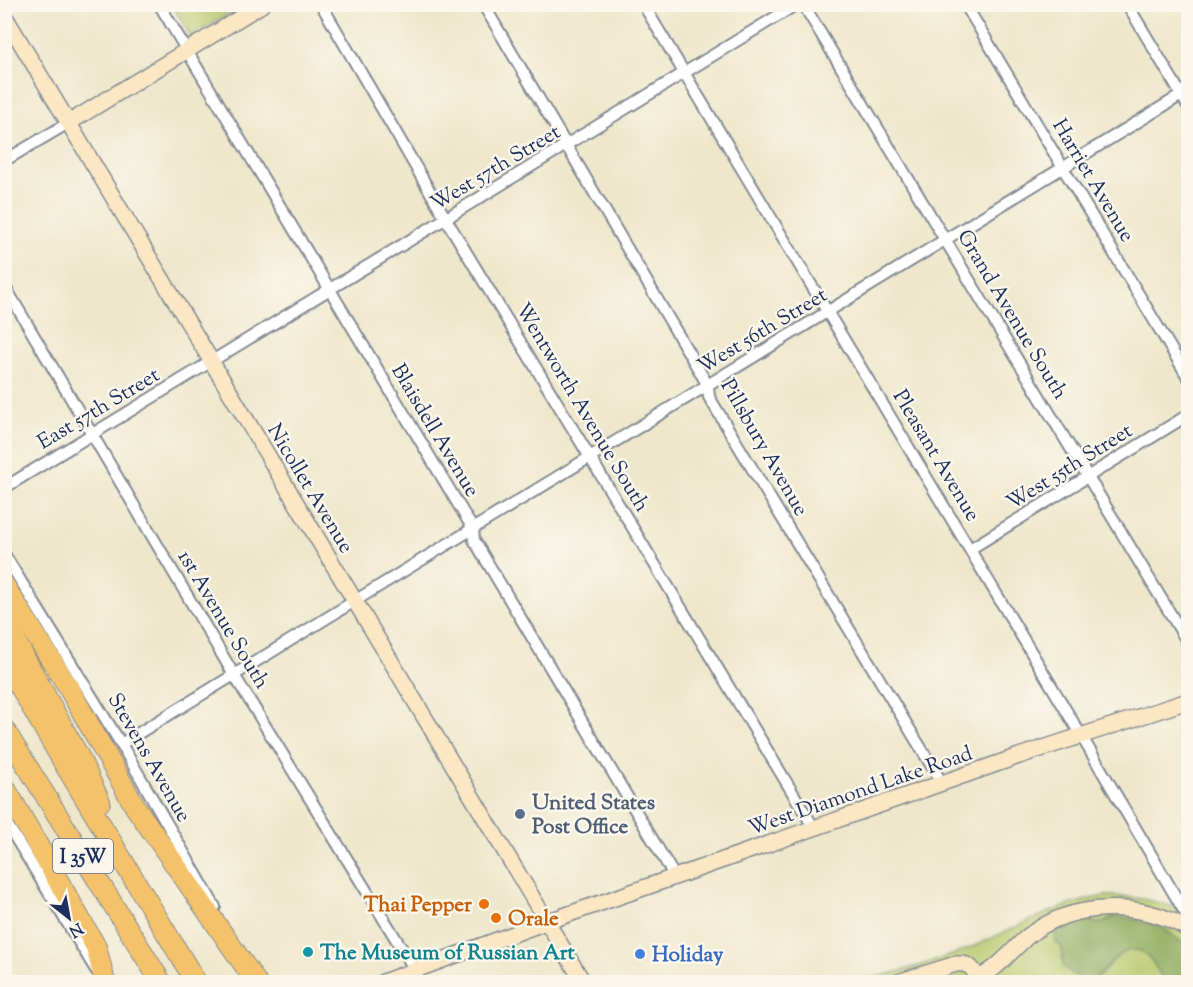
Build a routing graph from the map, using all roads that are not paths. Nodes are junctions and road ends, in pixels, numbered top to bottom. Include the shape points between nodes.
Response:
1 (159, 4) edge
2 (263, 4) edge
3 (321, 4) edge
4 (483, 4) edge
5 (643, 4) edge
6 (797, 4) edge
7 (804, 4) edge
8 (965, 4) edge
9 (1127, 4) edge
10 (4, 15) edge
11 (187, 51) junction
12 (685, 74) junction
13 (1185, 93) edge
14 (1188, 106) edge
15 (70, 122) junction
16 (567, 145) junction
17 (4, 161) edge
18 (1064, 168) junction
19 (446, 219) junction
20 (946, 240) junction
21 (4, 285) edge
22 (330, 290) junction
23 (828, 312) junction
24 (212, 363) junction
25 (1188, 376) edge
26 (708, 386) junction
27 (1188, 415) edge
28 (93, 434) junction
29 (590, 458) junction
30 (1088, 477) junction
31 (4, 488) edge
32 (473, 530) junction
33 (970, 549) junction
34 (4, 554) edge
35 (4, 585) edge
36 (355, 602) junction
37 (4, 620) edge
38 (1188, 643) edge
39 (4, 660) edge
40 (234, 675) junction
41 (1188, 701) edge
42 (4, 729) edge
43 (1082, 737) junction
44 (121, 744) junction
45 (942, 783) junction
46 (4, 786) edge
47 (4, 819) edge
48 (814, 828) junction
49 (675, 876) junction
50 (140, 889) junction
51 (546, 922) junction
52 (1188, 929) edge
53 (415, 970) junction
54 (104, 982) edge
55 (161, 982) edge
56 (196, 982) edge
57 (257, 982) edge
58 (383, 982) edge
59 (583, 982) edge
60 (898, 982) edge

1 - 11 street, Blaisdell Avenue
2 - 11 street
3 - 19 street, Wentworth Avenue South
4 - 16 street, Pillsbury Avenue
5 - 12 street, Pleasant Avenue
6 - 12 street, West 57th Street
7 - 20 street, Grand Avenue South
8 - 18 street, Harriet Avenue
9 - 13 street
10 - 15 street, Nicollet Avenue
11 - 15 street
11 - 22 street, Blaisdell Avenue
12 - 16 street, West 57th Street
12 - 23 street, Pleasant Avenue
13 - 14 street
13 - 18 street, West 56th Street
15 - 17 street
15 - 24 street, Nicollet Avenue
16 - 19 street, West 57th Street
16 - 26 street, Pillsbury Avenue
18 - 20 street, West 56th Street
18 - 25 street, Harriet Avenue
19 - 22 street, West 57th Street
19 - 29 street, Wentworth Avenue South
20 - 23 street, West 56th Street
20 - 30 street, Grand Avenue South
21 - 28 street, 1st Avenue South
22 - 24 street, West 57th Street
22 - 32 street, Blaisdell Avenue
23 - 26 street, West 56th Street
23 - 33 street, Pleasant Avenue
24 - 28 street, East 57th Street
24 - 36 street, Nicollet Avenue
26 - 29 street, West 56th Street
26 - 45 street, Pillsbury Avenue via 709,397
27 - 30 street, West 55th Street
28 - 31 street, East 57th Street
28 - 40 street, 1st Avenue South
29 - 32 street, West 56th Street
29 - 48 street, Wentworth Avenue South
30 - 33 street, West 55th Street
30 - 38 street, Grand Avenue South
32 - 36 street, West 56th Street
32 - 49 street, Blaisdell Avenue via 474,540
33 - 43 street, Pleasant Avenue
34 - 44 street, Stevens Avenue
35 - 57 highway via 67,685 136,808
36 - 40 street, West 56th Street
36 - 51 street, Nicollet Avenue
37 - 50 highway via 79,756
39 - 50 highway, I 35W
40 - 44 street, West 56th Street
40 - 53 street, 1st Avenue South
41 - 43 street, West Diamond Lake Road
42 - 55 highway, I 35W
43 - 45 street, West Diamond Lake Road
43 - 52 street, Pleasant Avenue via 1187,916
44 - 57 street, Stevens Avenue
45 - 48 street, West Diamond Lake Road
46 - 54 highway via 96,947
47 - 54 street
48 - 49 street, West Diamond Lake Road
49 - 51 street, West Diamond Lake Road
50 - 56 highway, I 35W
51 - 53 street, West Diamond Lake Road
51 - 59 street, Nicollet Avenue
52 - 60 street via 1160,915 1128,909 1078,913 1029,935 989,973 978,978 965,963
53 - 58 street, West Diamond Lake Road

